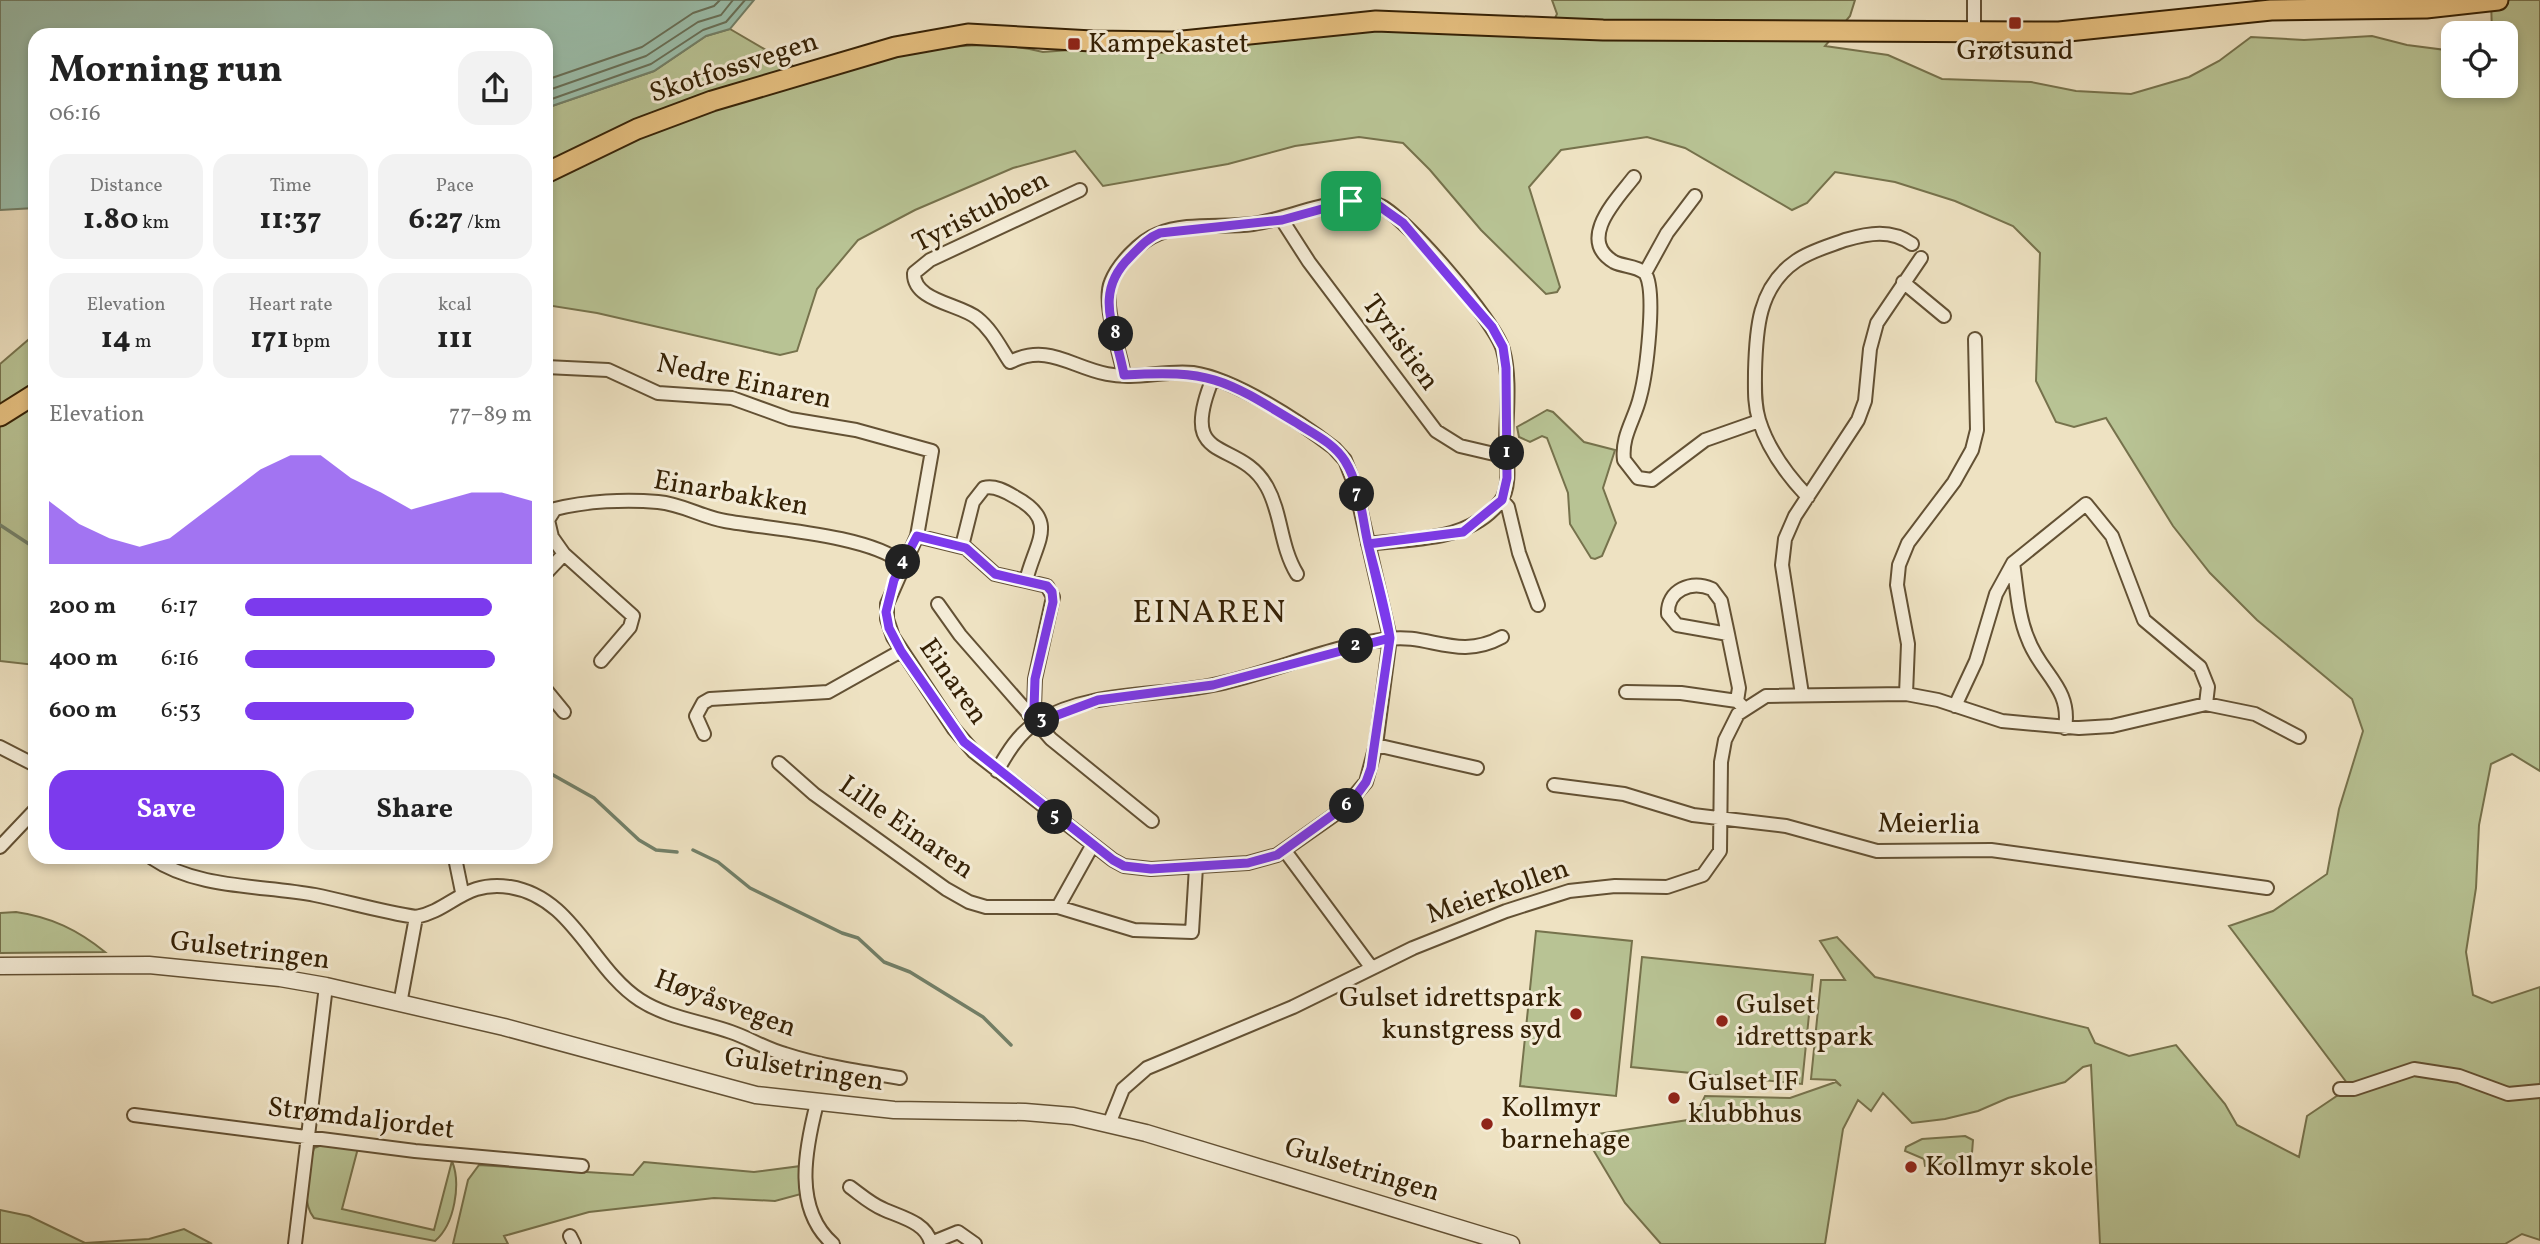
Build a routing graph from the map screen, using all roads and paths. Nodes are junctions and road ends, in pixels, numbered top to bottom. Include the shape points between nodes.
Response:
1 (1974, 0) edge
2 (2498, 0) edge
3 (1974, 34) junction
4 (553, 170) edge
5 (1634, 177) dead end
6 (1080, 190) dead end
7 (1695, 196) dead end
8 (1282, 220) junction
9 (1912, 244) dead end
10 (1921, 258) dead end
11 (1645, 273) junction
12 (1903, 282) junction
13 (1944, 316) dead end
14 (1975, 339) dead end
15 (553, 367) edge
16 (1124, 375) junction
17 (1213, 378) junction
18 (28, 398) edge
19 (0, 416) edge
20 (1759, 421) junction
21 (932, 451) joint
22 (1507, 457) junction
23 (1808, 497) junction
24 (1502, 500) junction
25 (553, 511) edge
26 (553, 534) edge
27 (917, 536) junction
28 (1368, 544) junction
29 (962, 546) junction
30 (564, 554) junction
31 (902, 563) junction
32 (2013, 564) junction
33 (553, 566) edge
34 (1297, 573) dead end
35 (1026, 581) junction
36 (938, 604) dead end
37 (1538, 605) dead end
38 (1728, 634) junction
39 (1502, 637) dead end
40 (1390, 638) junction
41 (901, 651) junction
42 (601, 660) dead end
43 (1626, 692) dead end
44 (1802, 694) junction
45 (1906, 694) junction
46 (553, 699) edge
47 (2206, 704) junction
48 (1741, 705) junction
49 (1955, 706) junction
50 (564, 712) dead end
51 (1033, 719) junction
52 (2065, 728) junction
53 (704, 734) dead end
54 (2300, 737) dead end
55 (1376, 745) junction
56 (0, 747) edge
57 (28, 761) edge
58 (779, 763) dead end
59 (1477, 768) dead end
60 (997, 771) junction
61 (1554, 785) dead end
62 (28, 817) edge
63 (1722, 817) junction
64 (1152, 821) dead end
65 (1092, 846) junction
66 (0, 847) edge
67 (1285, 851) junction
68 (163, 864) edge
69 (456, 864) edge
70 (1196, 867) junction
71 (2267, 888) dead end
72 (462, 892) junction
73 (1058, 907) junction
74 (416, 917) junction
75 (0, 966) edge
76 (1371, 967) junction
77 (326, 986) junction
78 (400, 1004) junction
79 (900, 1078) dead end
80 (2340, 1089) dead end
81 (2540, 1091) edge
82 (817, 1103) junction
83 (134, 1115) dead end
84 (1109, 1124) junction
85 (308, 1137) junction
86 (582, 1166) dead end
87 (850, 1187) dead end
88 (295, 1244) edge
89 (833, 1244) edge
90 (931, 1244) edge
91 (975, 1244) edge
92 (1511, 1244) edge

1 - 3 street
2 - 3 main road, Skotfossvegen via 2426,8 2271,10 2104,30
3 - 4 main road, Skotfossvegen via 1603,30 1376,21 1173,42 983,33 950,36 859,57 702,105 637,129
5 - 11 street via 1602,220 1599,239 1611,260
6 - 16 street, Tyristubben via 930,260 914,272 916,283 985,325 1010,362 1048,354 1106,374
7 - 11 street
8 - 16 street via 1168,230 1142,245 1122,265 1108,289
8 - 22 street, Tyristien via 1436,431 1460,446
8 - 22 street via 1360,200 1381,206 1403,223 1499,339 1506,368
9 - 20 street via 1885,233 1853,238 1808,254 1780,274 1758,319 1755,396
10 - 12 street
11 - 20 street via 1650,297 1643,384 1624,446 1629,469 1638,478 1652,480 1706,440
12 - 13 street
12 - 23 street via 1874,333 1863,410
14 - 45 street via 1977,430 1972,450 1908,543 1899,565 1897,585 1908,644
15 - 21 street, Nedre Einaren via 608,370 658,393 732,398 790,419 856,430
16 - 17 street via 1172,373
17 - 28 street via 1244,391 1340,454 1352,475
17 - 34 street via 1203,408 1204,434 1211,445 1249,468 1266,487 1284,549
18 - 19 main road
20 - 23 street via 1777,457
21 - 27 street, Einaren
22 - 24 street
23 - 44 street via 1790,526 1782,553
24 - 28 street via 1463,532
24 - 37 street
25 - 31 street, Einarbakken via 652,501 673,504 722,521 886,552
26 - 30 street, Einarbakken
27 - 29 street
27 - 31 street, Einaren
28 - 40 street
29 - 35 street via 995,574
29 - 35 street via 980,490 993,487 1018,498 1035,510 1043,527
30 - 33 street
30 - 42 street, Einarbakken via 633,617 630,627
31 - 41 street, Einaren via 886,612
32 - 47 street via 2086,504 2112,536 2144,620 2200,667 2208,687
32 - 49 street via 1996,594 1976,661
32 - 52 street via 2022,624 2035,654 2065,699
35 - 51 street via 1047,586 1053,597 1035,679
36 - 51 street, Einaren
38 - 38 street via 1721,601 1712,589 1692,586 1678,590 1671,599 1668,614 1677,625
38 - 48 street
39 - 40 street via 1462,648
40 - 51 street via 1213,685 1098,700
40 - 55 street, Einaren
41 - 53 street via 828,692 710,699 696,716
41 - 60 street, Einaren via 954,729
43 - 48 street via 1681,693
44 - 45 street
44 - 48 street via 1766,696
45 - 49 street
46 - 50 street
47 - 52 street via 2112,726
47 - 54 street via 2255,714
48 - 63 street, Meierkollen via 1723,750
49 - 52 street via 2002,721
51 - 60 street, Einaren
51 - 64 street, Einaren
55 - 59 street
55 - 67 street, Einaren via 1366,782 1352,801
56 - 57 street
58 - 73 street, Lille Einaren via 814,794 957,896 1000,909
60 - 65 street, Einaren
61 - 63 street, Meierlia via 1624,794 1676,811
62 - 66 street
63 - 71 street, Meierlia via 1786,826 1877,851 1984,850
63 - 76 street, Meierkollen via 1720,851 1695,880 1667,887 1569,891 1506,911
65 - 70 street, Einaren via 1136,868
65 - 73 street
67 - 70 street, Einaren via 1248,863
67 - 76 street
68 - 74 street via 201,878 315,895
69 - 72 street
70 - 73 street, Lille Einaren via 1192,932 1134,930
72 - 74 street, Høyåsvegen
72 - 79 street, Høyåsvegen via 496,886 536,895 557,910 631,993 661,1011 733,1032 785,1055
74 - 78 street
75 - 77 street, Gulsetringen via 149,965
76 - 84 street, Meierkollen via 1293,1007 1147,1068 1123,1089
77 - 78 street, Gulsetringen
77 - 85 street
78 - 82 street, Gulsetringen via 756,1095
80 - 81 street via 2354,1089 2414,1069 2459,1076 2508,1094
82 - 84 street, Gulsetringen via 929,1111 1046,1112
82 - 89 street via 810,1132 807,1202 813,1221
83 - 85 street, Strømdaljordet
84 - 92 street, Gulsetringen
85 - 86 street, Strømdaljordet
85 - 88 street
87 - 90 street via 912,1222
90 - 91 street via 958,1232

